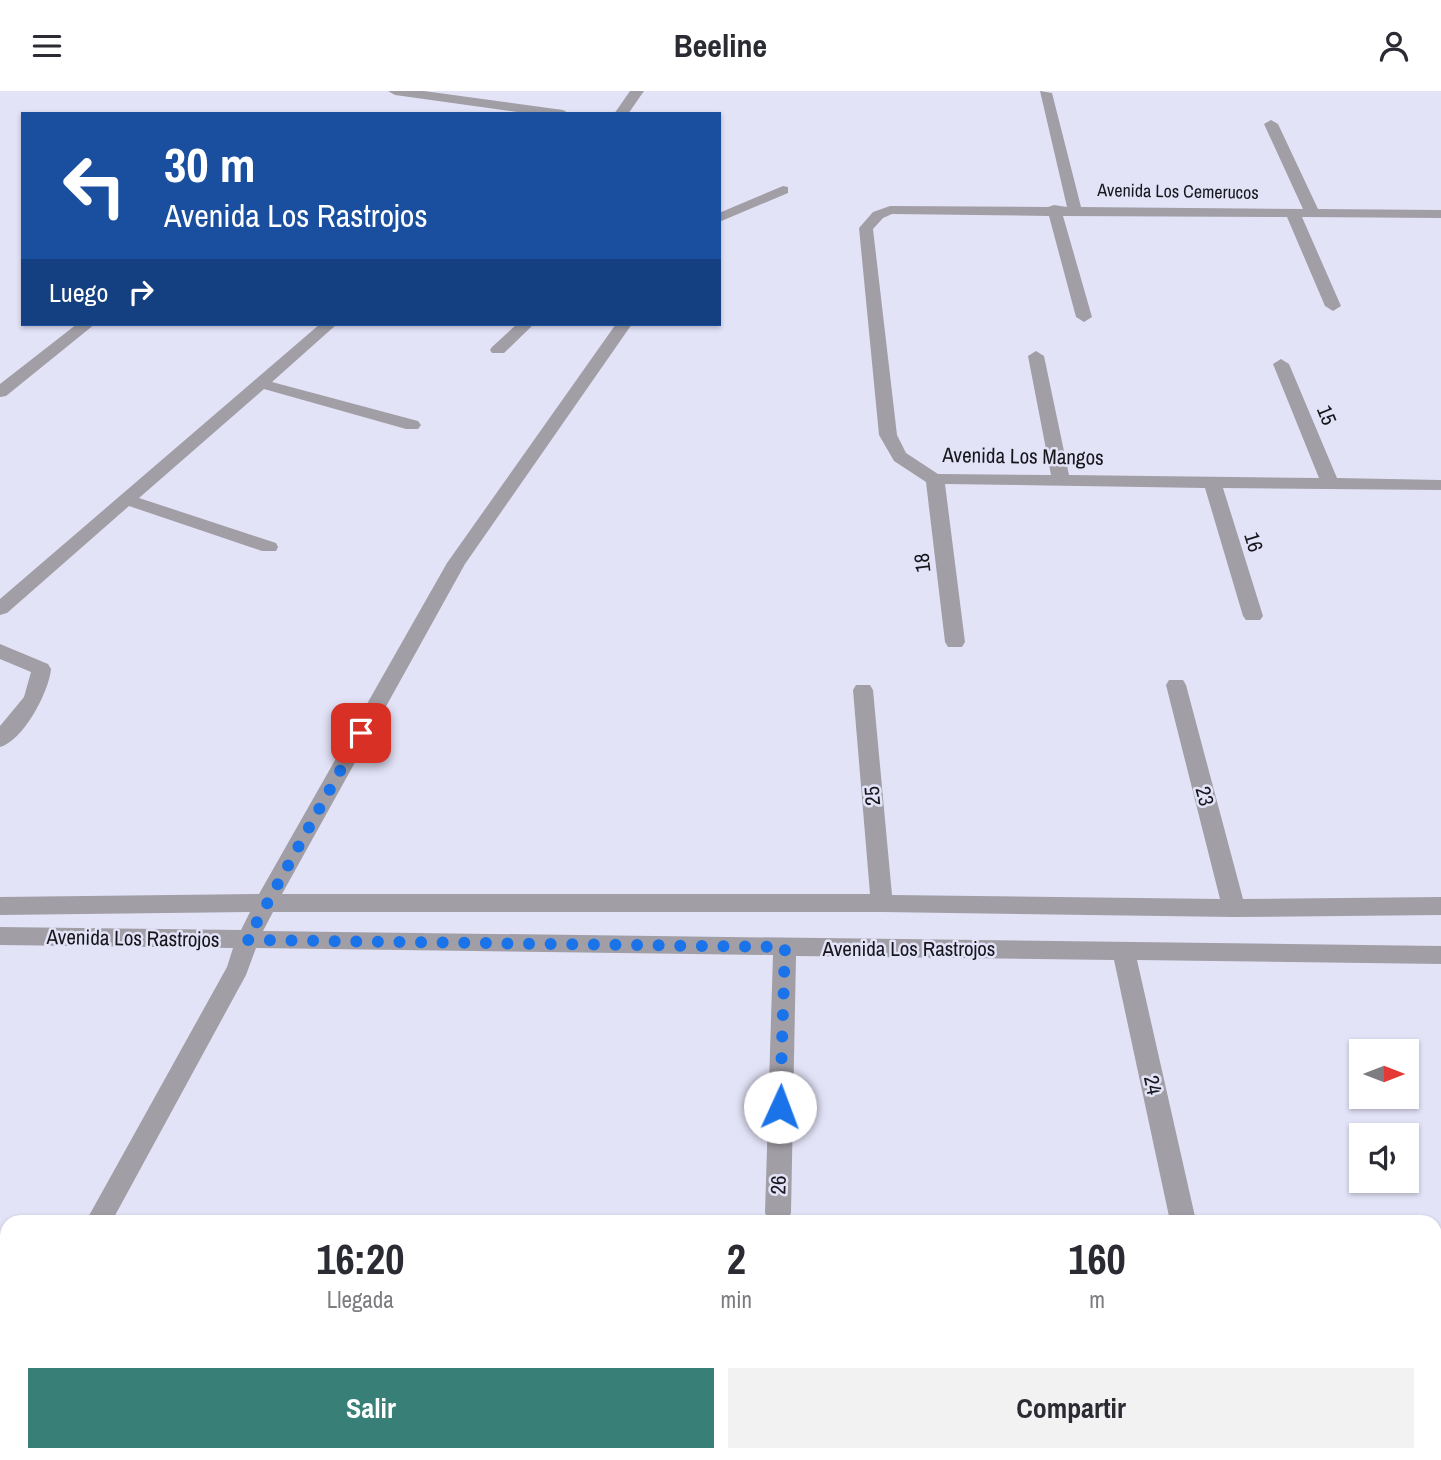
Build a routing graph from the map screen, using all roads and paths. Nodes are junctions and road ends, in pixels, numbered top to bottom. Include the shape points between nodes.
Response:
1 (395, 91) edge
2 (637, 91) edge
3 (1045, 93) dead end
4 (442, 94) edge
5 (428, 112) edge
6 (551, 112) edge
7 (622, 112) edge
8 (1271, 124) dead end
9 (783, 191) dead end
10 (914, 209) joint
11 (1054, 209) junction
12 (1074, 209) junction
13 (1292, 212) junction
14 (1312, 212) junction
15 (1441, 214) edge
16 (721, 217) edge
17 (1334, 306) dead end
18 (1084, 317) dead end
19 (84, 326) edge
20 (327, 326) edge
21 (524, 326) edge
22 (623, 326) edge
23 (498, 350) dead end
24 (1036, 356) dead end
25 (1281, 364) dead end
26 (259, 383) junction
27 (0, 392) edge
28 (412, 425) dead end
29 (935, 479) junction
30 (1061, 480) junction
31 (1212, 482) junction
32 (1330, 483) junction
33 (1441, 485) edge
34 (125, 499) junction
35 (269, 547) dead end
36 (0, 609) edge
37 (1253, 616) dead end
38 (955, 642) dead end
39 (0, 650) edge
40 (1176, 685) dead end
41 (863, 690) dead end
42 (0, 740) edge
43 (266, 902) junction
44 (881, 902) junction
45 (0, 906) edge
46 (24, 906) junction
47 (1441, 906) edge
48 (1234, 908) junction
49 (1, 937) edge
50 (247, 940) junction
51 (785, 947) junction
52 (1124, 949) junction
53 (1441, 955) edge
54 (778, 1213) dead end
55 (102, 1215) edge
56 (1182, 1215) edge

1 - 4 street
2 - 7 street
3 - 12 street
4 - 5 street
4 - 6 street
8 - 14 street
9 - 16 street
10 - 11 street, Avenida Los Cemerucos
10 - 29 street, Avenida Los Mangos via 890,209 866,227 888,435 893,452
11 - 12 street, Avenida Los Cemerucos
11 - 18 street
12 - 13 street, Avenida Los Cemerucos
13 - 14 street, Avenida Los Cemerucos
13 - 17 street
14 - 15 street, Avenida Los Cemerucos
19 - 27 street
20 - 26 street
21 - 23 street
22 - 43 street via 456,563
24 - 30 street
25 - 32 street, 15
26 - 28 street
26 - 34 street
29 - 30 street, Avenida Los Mangos
29 - 38 street, 18
30 - 31 street, Avenida Los Mangos
31 - 32 street, Avenida Los Mangos
31 - 37 street, 16
32 - 33 street, Avenida Los Mangos
34 - 35 street
34 - 36 street
39 - 42 street via 41,669 41,681 36,695
40 - 48 street, 23
41 - 44 street, 25
43 - 44 street, Avenida Los Rastrojos
43 - 46 street, Avenida Los Rastrojos
43 - 50 street
44 - 48 street, Avenida Los Rastrojos
45 - 46 street, Avenida Los Rastrojos
46 - 49 street
47 - 48 street, Avenida Los Rastrojos
49 - 50 street, Avenida Los Rastrojos
50 - 51 street, Avenida Los Rastrojos
50 - 55 street via 238,968
51 - 52 street, Avenida Los Rastrojos
51 - 54 street, 26
52 - 53 street, Avenida Los Rastrojos
52 - 56 street, 24

